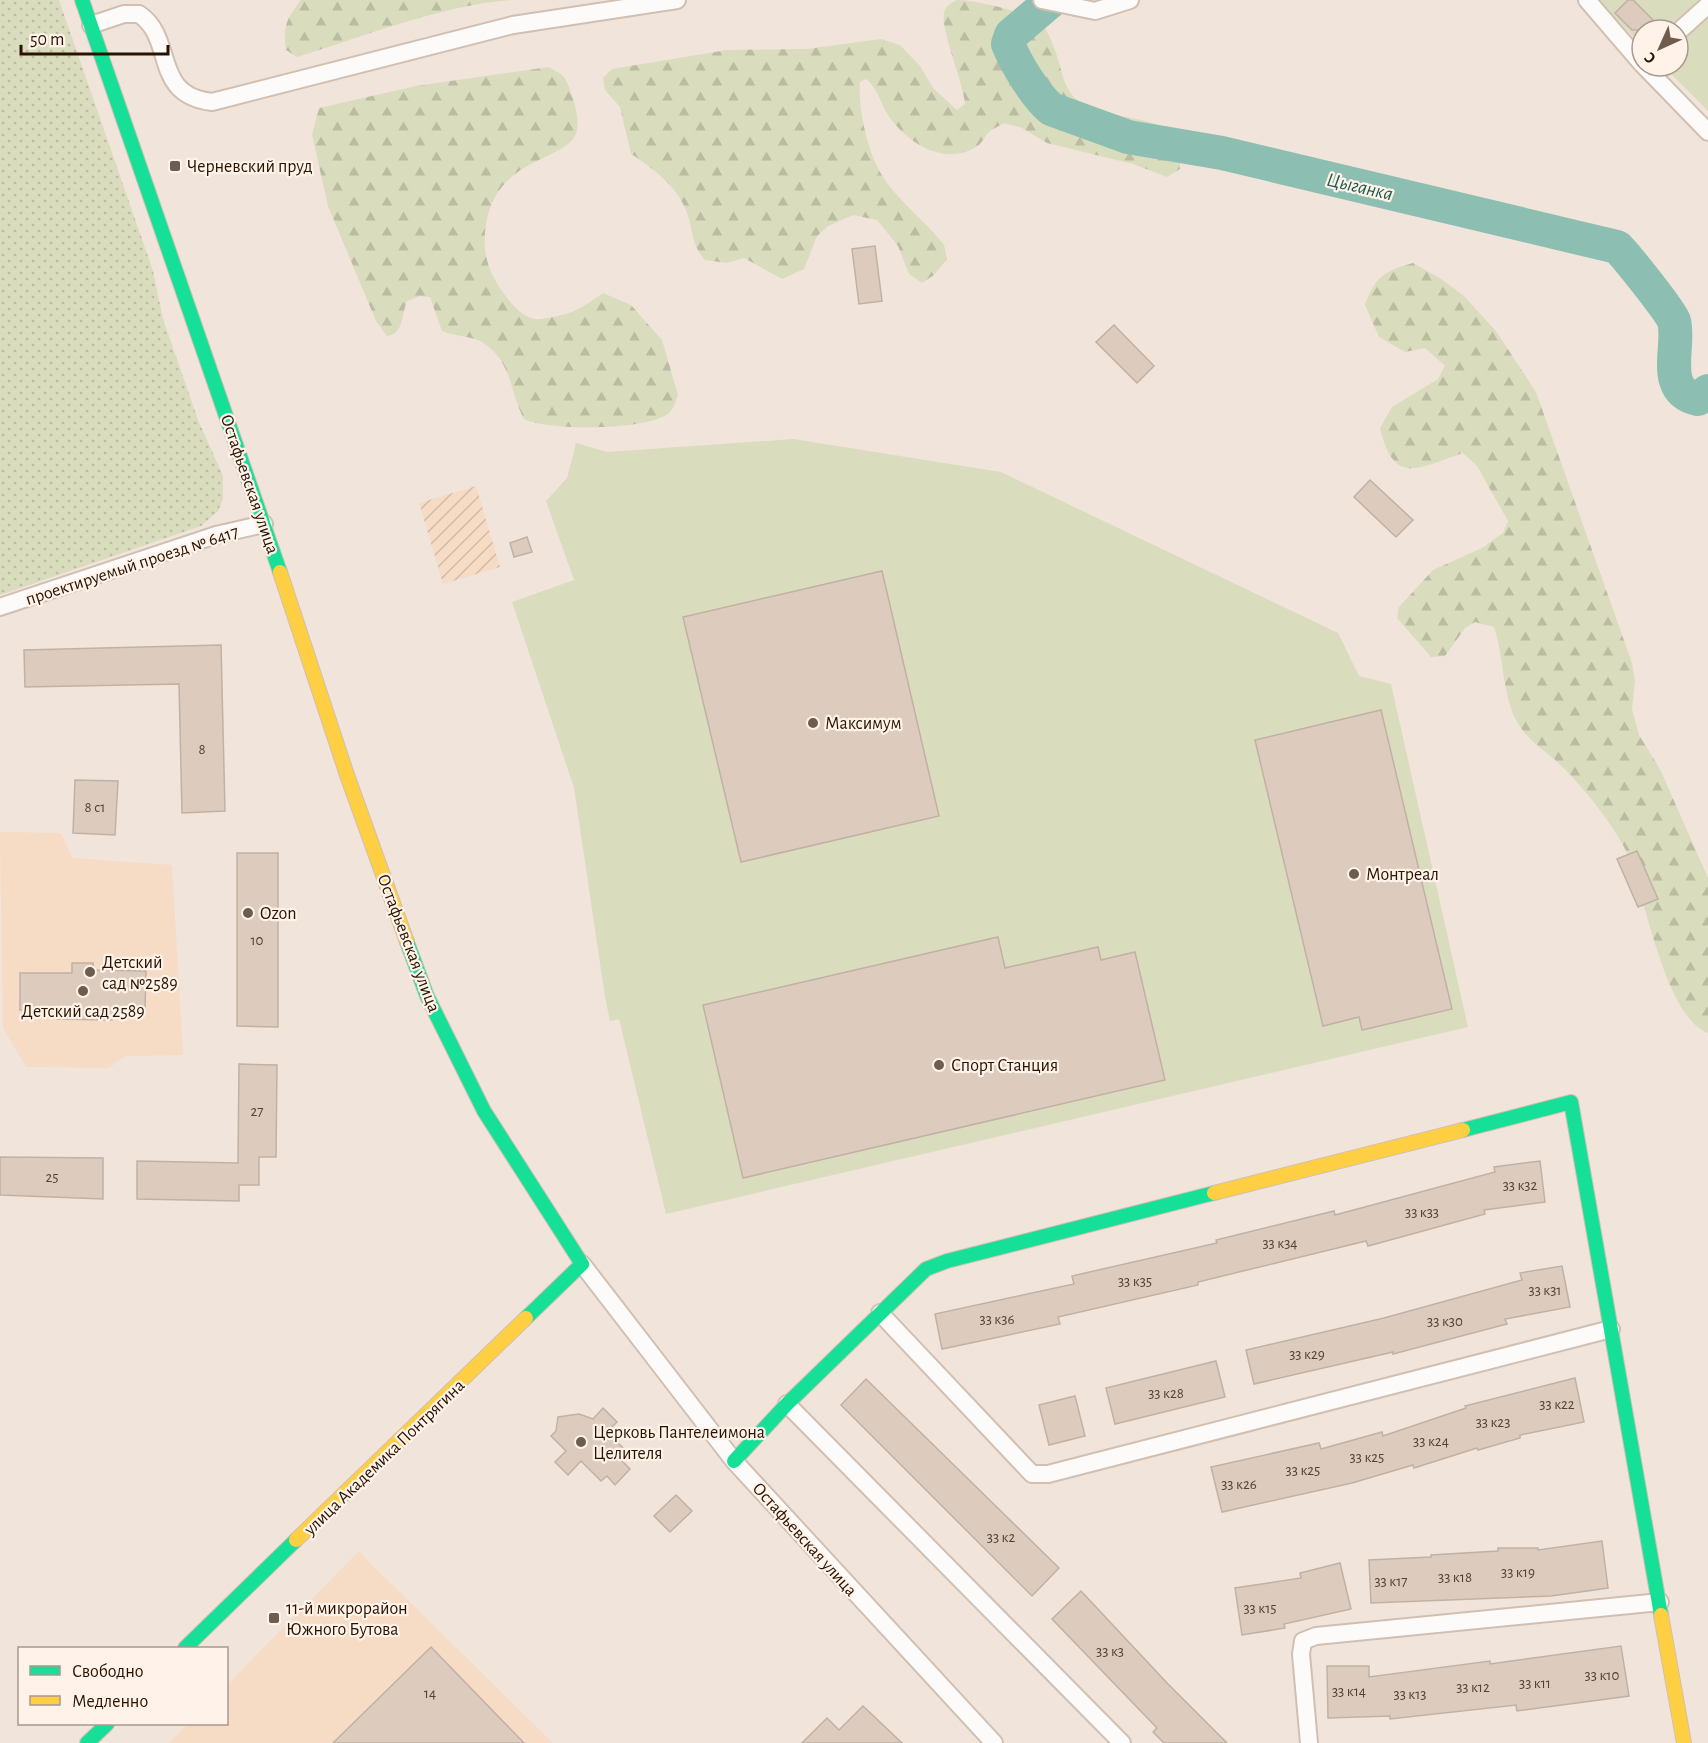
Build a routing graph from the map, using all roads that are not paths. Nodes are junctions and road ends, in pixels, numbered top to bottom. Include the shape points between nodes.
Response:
1 (82, 0) edge
2 (676, 0) edge
3 (1042, 0) edge
4 (1130, 0) edge
5 (1587, 0) edge
6 (1708, 5) edge
7 (1690, 21) edge
8 (91, 24) junction
9 (1630, 50) edge
10 (1656, 78) edge
11 (1708, 132) edge
12 (264, 524) junction
13 (0, 607) edge
14 (582, 1264) junction
15 (880, 1313) junction
16 (1611, 1329) junction
17 (788, 1404) junction
18 (734, 1461) junction
19 (1660, 1602) junction
20 (186, 1647) edge
21 (106, 1725) edge
22 (87, 1743) edge
23 (994, 1743) edge
24 (1122, 1743) edge
25 (1309, 1743) edge
26 (1684, 1743) edge

1 - 8 street, Остафьевская улица
2 - 8 street via 513,25 212,102 200,101 179,90 168,72 152,26 139,14 124,14
3 - 4 street via 1095,11
5 - 9 street
6 - 7 street
8 - 12 street, Остафьевская улица
10 - 11 street
12 - 13 street, проектируемый проезд № 6417 via 216,535
12 - 14 street, Остафьевская улица via 347,775 427,996 484,1111
14 - 18 street, Остафьевская улица
14 - 20 street, улица Академика Понтрягина
15 - 16 street via 1032,1474 1048,1474
15 - 16 street via 926,1269 947,1261 1571,1102
15 - 17 street
16 - 19 street
17 - 18 street
17 - 24 street
18 - 23 street, Остафьевская улица
19 - 25 street via 1316,1636 1303,1641
19 - 26 street
21 - 22 street

